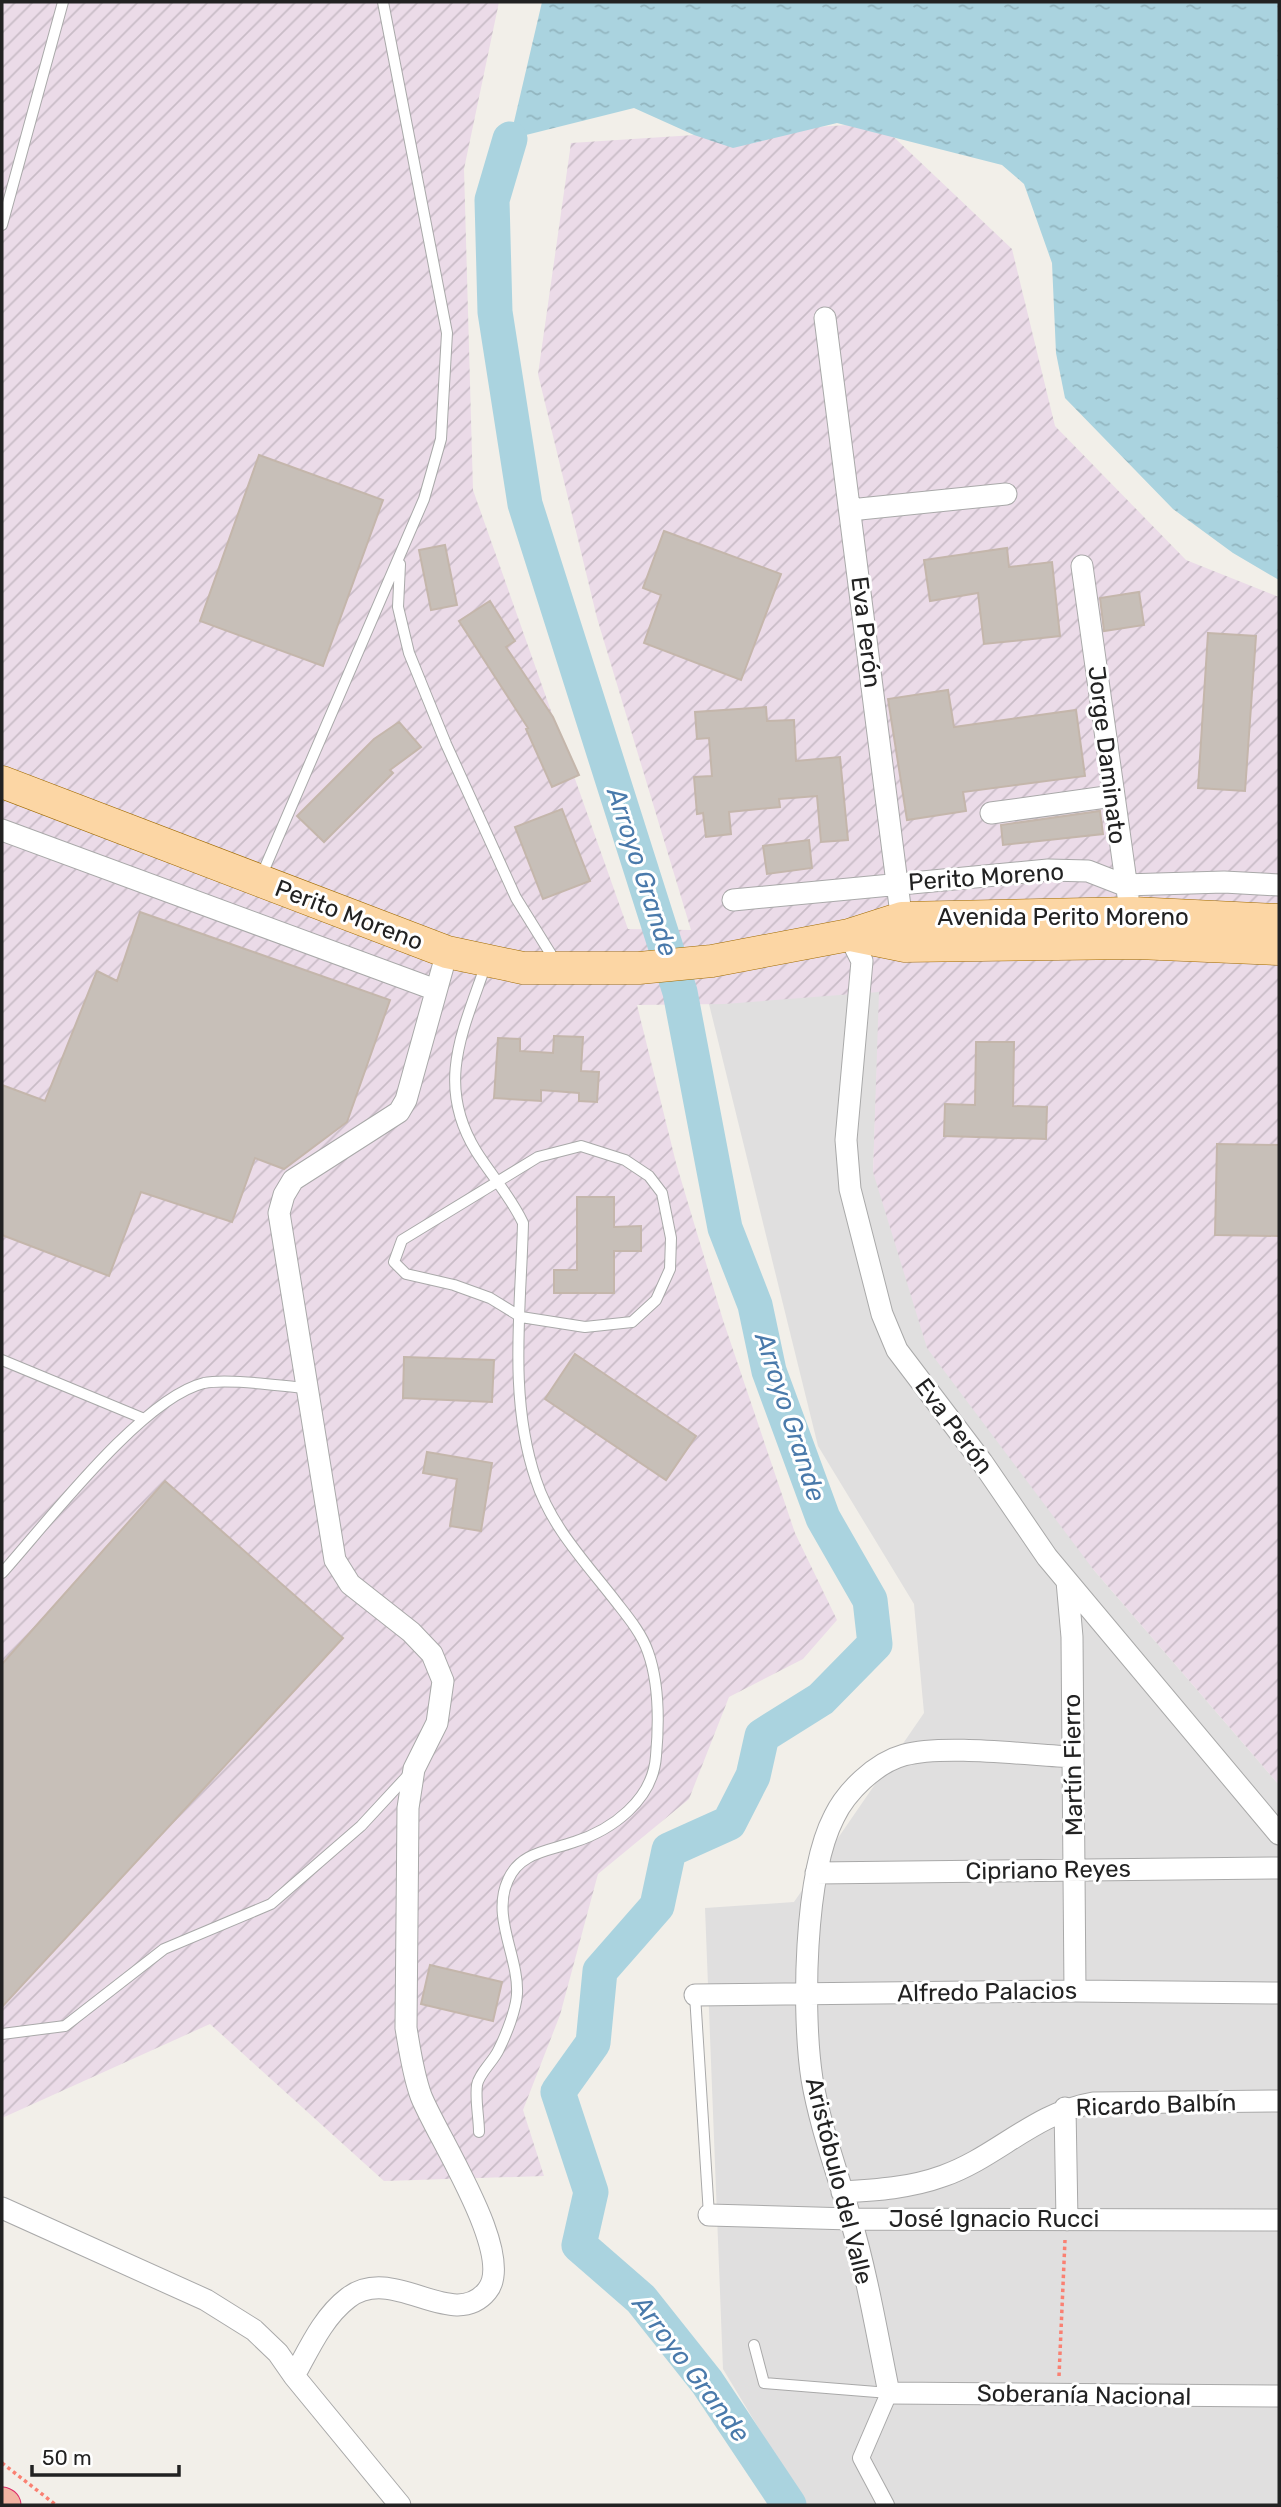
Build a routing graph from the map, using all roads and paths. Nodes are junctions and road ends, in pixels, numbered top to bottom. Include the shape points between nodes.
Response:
1 (63, 2) edge
2 (383, 2) edge
3 (2, 225) edge
4 (825, 318) dead end
5 (1006, 494) dead end
6 (850, 510) junction
7 (400, 555) junction
8 (1083, 566) dead end
9 (2, 782) edge
10 (1113, 796) junction
11 (991, 813) dead end
12 (2, 830) edge
13 (259, 881) junction
14 (897, 883) junction
15 (1279, 884) edge
16 (733, 900) dead end
17 (1131, 913) junction
18 (1279, 920) edge
19 (904, 932) junction
20 (849, 935) junction
21 (1279, 949) edge
22 (447, 952) junction
23 (487, 961) junction
24 (712, 961) joint
25 (560, 969) junction
26 (436, 990) junction
27 (497, 1183) junction
28 (521, 1317) junction
29 (2, 1360) edge
30 (306, 1388) junction
31 (142, 1418) junction
32 (3, 1570) edge
33 (1067, 1581) junction
34 (1073, 1757) junction
35 (414, 1769) junction
36 (1279, 1834) edge
37 (1279, 1868) edge
38 (1074, 1870) junction
39 (816, 1873) junction
40 (1075, 1991) junction
41 (1279, 1993) edge
42 (695, 1995) joint
43 (808, 1995) junction
44 (2, 2034) edge
45 (1279, 2101) edge
46 (1065, 2108) junction
47 (480, 2132) dead end
48 (842, 2192) junction
49 (2, 2208) edge
50 (709, 2215) joint
51 (851, 2219) junction
52 (1067, 2220) junction
53 (1279, 2220) edge
54 (754, 2345) dead end
55 (294, 2376) junction
56 (890, 2392) junction
57 (1060, 2395) junction
58 (1279, 2396) edge
59 (2, 2463) edge
60 (56, 2505) edge
61 (400, 2505) edge
62 (886, 2505) edge

1 - 3 lane
2 - 7 lane via 447,333 440,439 424,499
4 - 6 street, Eva Perón
5 - 6 street
6 - 14 street, Eva Perón
7 - 13 lane
7 - 25 lane via 398,607 409,653 516,898
8 - 10 street, Jorge Daminato
9 - 13 main road, Perito Moreno
10 - 11 street
10 - 17 street, Jorge Daminato
12 - 26 street
13 - 22 main road, Perito Moreno
14 - 16 street, Perito Moreno
14 - 17 street, Perito Moreno via 1048,870 1088,871
14 - 19 street, Eva Perón
15 - 17 street, Perito Moreno via 1224,882
17 - 18 main road, Avenida Perito Moreno
17 - 19 main road, Avenida Perito Moreno
17 - 21 main road, Avenida Perito Moreno
19 - 20 main road, Avenida Perito Moreno
20 - 24 main road, Avenida Perito Moreno
20 - 33 street, Eva Perón via 862,961 845,1140 850,1189 882,1314 897,1350
22 - 23 main road, Perito Moreno
22 - 26 street
23 - 25 main road, Perito Moreno
23 - 27 lane via 455,1056 453,1081 456,1109
24 - 25 main road, Perito Moreno
26 - 30 street via 399,1112 293,1180 284,1195 279,1213
27 - 28 lane via 523,1223
27 - 28 lane via 402,1240 394,1262 406,1274 490,1298
27 - 28 lane via 538,1157 581,1146 625,1160 649,1176 662,1193 671,1238 670,1269 656,1300 632,1322 585,1327
28 - 47 lane via 521,1420 536,1481 555,1524 631,1621 648,1651 657,1699 656,1759 649,1787 629,1811 607,1829 536,1852 518,1865 507,1881 503,1920 517,1995 500,2049 477,2083
29 - 31 lane
30 - 31 lane via 206,1382 184,1390
30 - 35 street via 335,1560 350,1584 432,1654 443,1681 437,1723
31 - 32 lane
33 - 34 street, Martín Fierro
33 - 36 street, Eva Perón
34 - 38 street, Martín Fierro
34 - 39 street, Aristóbulo del Valle via 902,1755 868,1775 849,1793 833,1818
35 - 44 lane via 362,1826 271,1904 164,1950 65,2026
35 - 55 street via 408,1808 405,1941 411,2064 438,2133 478,2208 492,2247 494,2272 490,2289 479,2300 462,2305 438,2303 395,2287 368,2287 348,2297 318,2332
37 - 38 street, Cipriano Reyes
38 - 39 street, Cipriano Reyes
38 - 40 street, Martín Fierro
39 - 43 street, Aristóbulo del Valle
40 - 41 street, Alfredo Palacios
40 - 43 street, Alfredo Palacios
42 - 43 street, Alfredo Palacios
42 - 50 lane
43 - 48 street, Aristóbulo del Valle via 811,2075
45 - 46 street, Ricardo Balbín via 1093,2103
46 - 48 street, Ricardo Balbín via 945,2175 898,2188
46 - 52 street
48 - 51 street, Aristóbulo del Valle
49 - 55 street via 206,2300 254,2330
50 - 51 street, José Ignacio Rucci
51 - 52 street, José Ignacio Rucci
51 - 56 street, Aristóbulo del Valle
52 - 53 street, José Ignacio Rucci
52 - 57 path
54 - 56 lane via 764,2383
55 - 61 street
56 - 57 street, Soberanía Nacional
56 - 62 street via 861,2458
57 - 58 street, Soberanía Nacional
59 - 60 path

